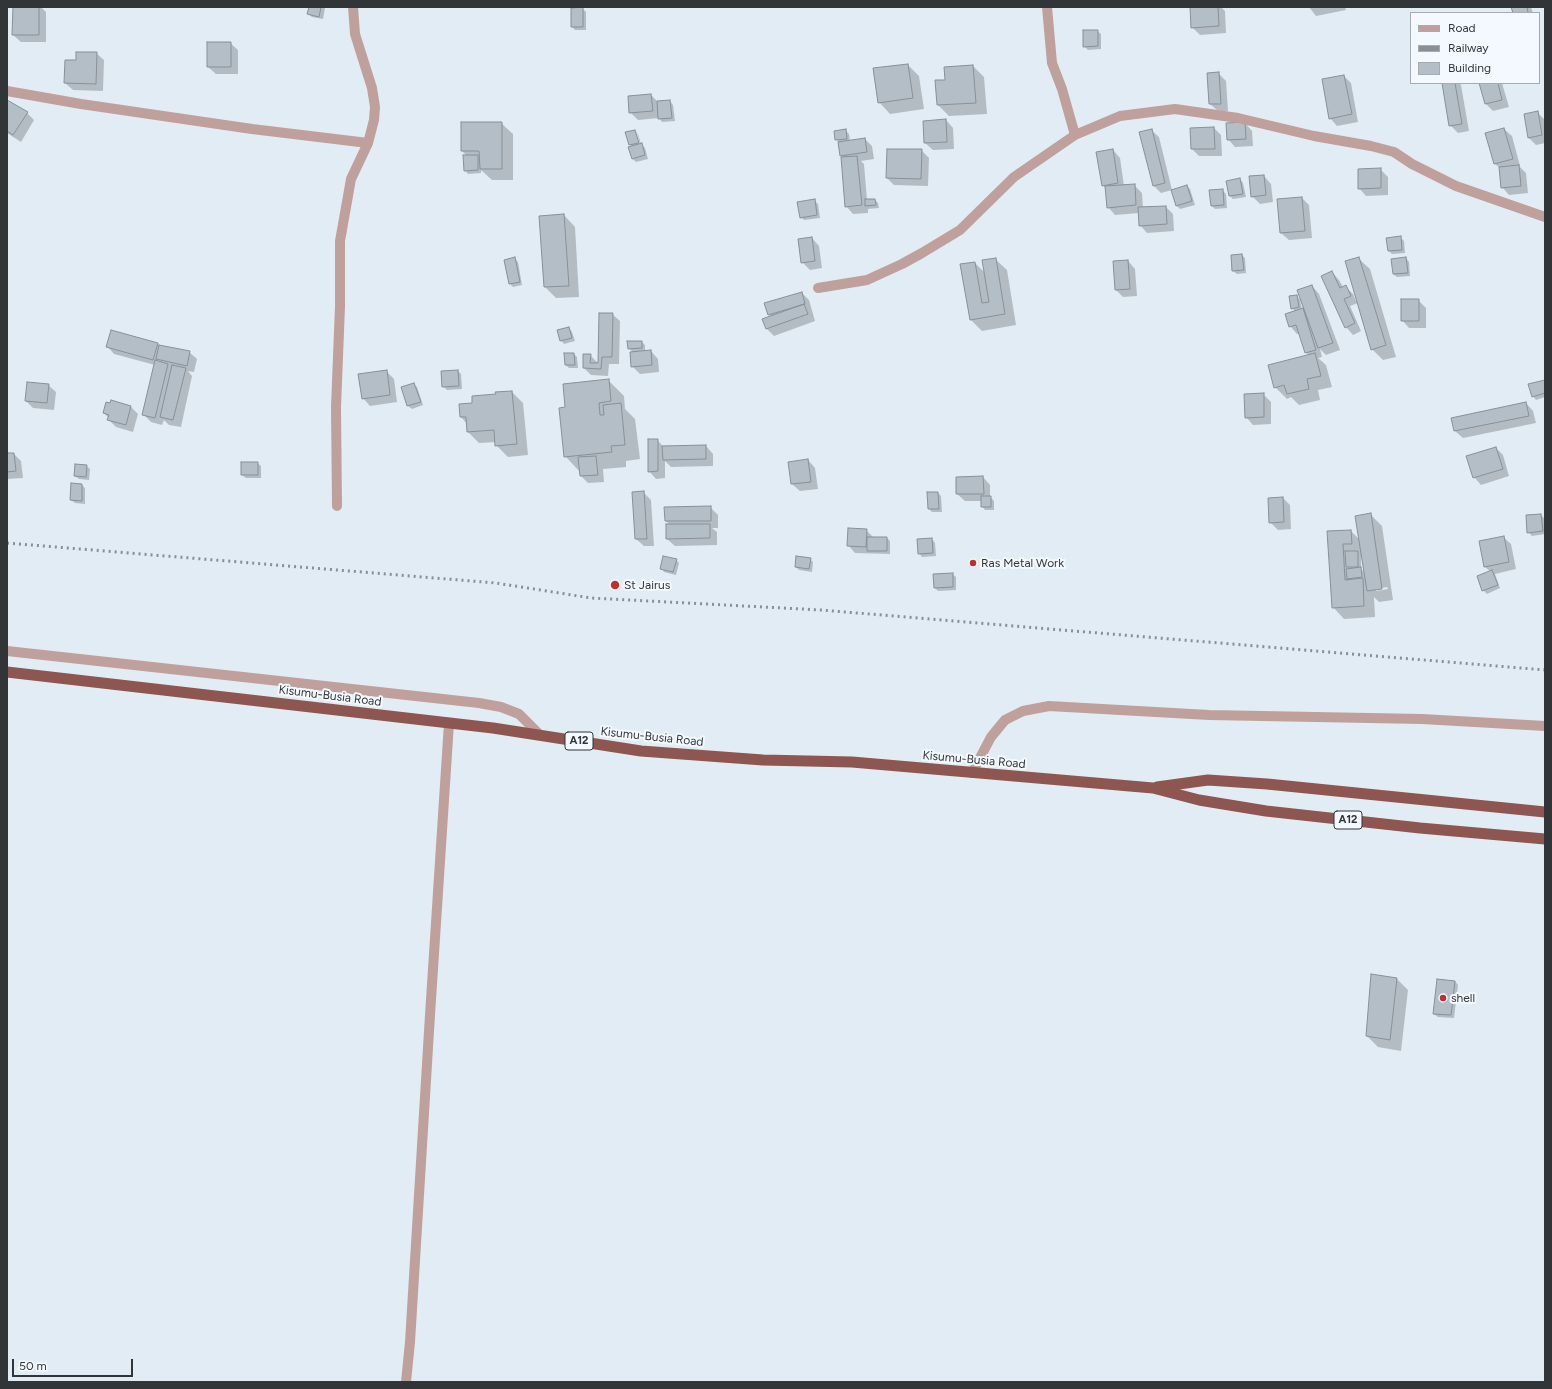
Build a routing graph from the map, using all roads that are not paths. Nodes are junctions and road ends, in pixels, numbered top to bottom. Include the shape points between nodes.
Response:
1 (353, 7) edge
2 (1047, 7) edge
3 (7, 91) edge
4 (1075, 135) junction
5 (368, 143) junction
6 (1545, 217) edge
7 (818, 288) dead end
8 (337, 506) dead end
9 (7, 651) edge
10 (7, 672) edge
11 (449, 723) junction
12 (1545, 726) edge
13 (539, 734) junction
14 (972, 773) junction
15 (1153, 788) junction
16 (1545, 812) edge
17 (1545, 839) edge
18 (406, 1382) edge

1 - 5 street via 355,34 372,88 375,107
2 - 4 street via 1052,63
3 - 5 street via 252,129
4 - 6 street via 1120,116 1175,109 1238,118 1394,152 1456,186
4 - 7 street via 1014,177 960,230 902,264 867,280
5 - 8 street via 351,179 340,241 336,407
9 - 13 street via 486,704 519,714
10 - 11 highway, Kisumu-Busia Road / A12
11 - 13 highway, Kisumu-Busia Road / A12
11 - 18 street
12 - 14 street via 1422,719 1209,715 1049,706 1023,711 1005,720 991,737
13 - 14 highway, Kisumu-Busia Road / A12 via 641,751 763,760 852,762
14 - 15 highway, Kisumu-Busia Road / A12
15 - 16 highway, A12 via 1208,780
15 - 17 highway, A12 via 1199,800 1266,811

